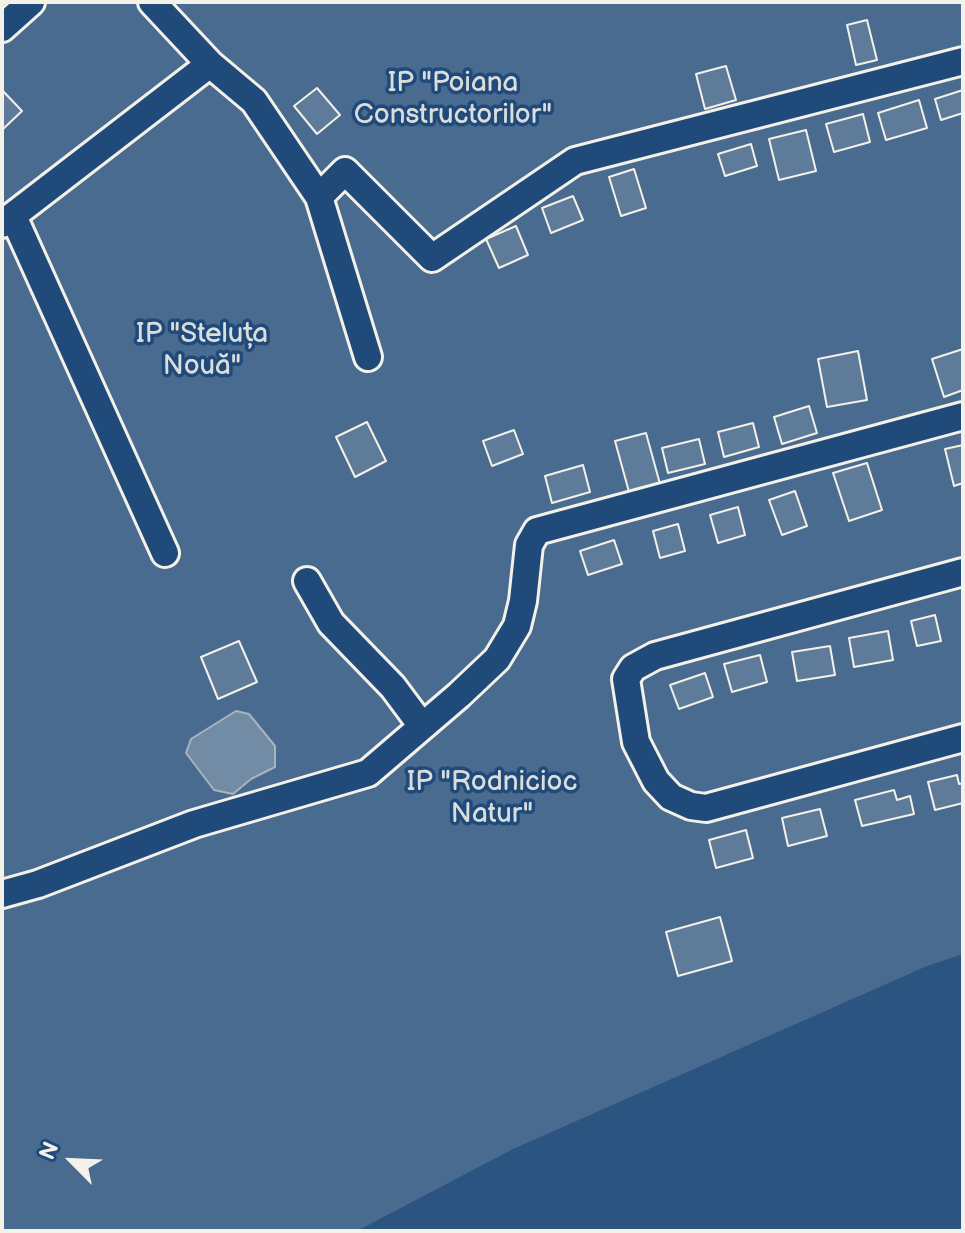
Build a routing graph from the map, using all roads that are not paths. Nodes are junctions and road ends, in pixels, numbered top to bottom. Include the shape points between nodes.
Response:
1 (31, 2) edge
2 (152, 2) edge
3 (2, 28) edge
4 (963, 61) edge
5 (210, 64) junction
6 (319, 197) junction
7 (8, 220) edge
8 (368, 357) dead end
9 (963, 416) edge
10 (165, 553) dead end
11 (963, 572) edge
12 (307, 581) dead end
13 (422, 726) junction
14 (963, 738) edge
15 (2, 894) edge

1 - 3 street
2 - 5 street
4 - 6 street via 575,161 432,258 345,171
5 - 6 street via 254,101
5 - 7 street
6 - 8 street
7 - 10 street
9 - 13 street via 537,531 529,545 517,626 497,659
11 - 14 street via 655,656 633,668 626,679 636,742 656,781 671,797 691,806 706,808
12 - 13 street via 331,623 393,687
13 - 15 street via 368,773 194,824

